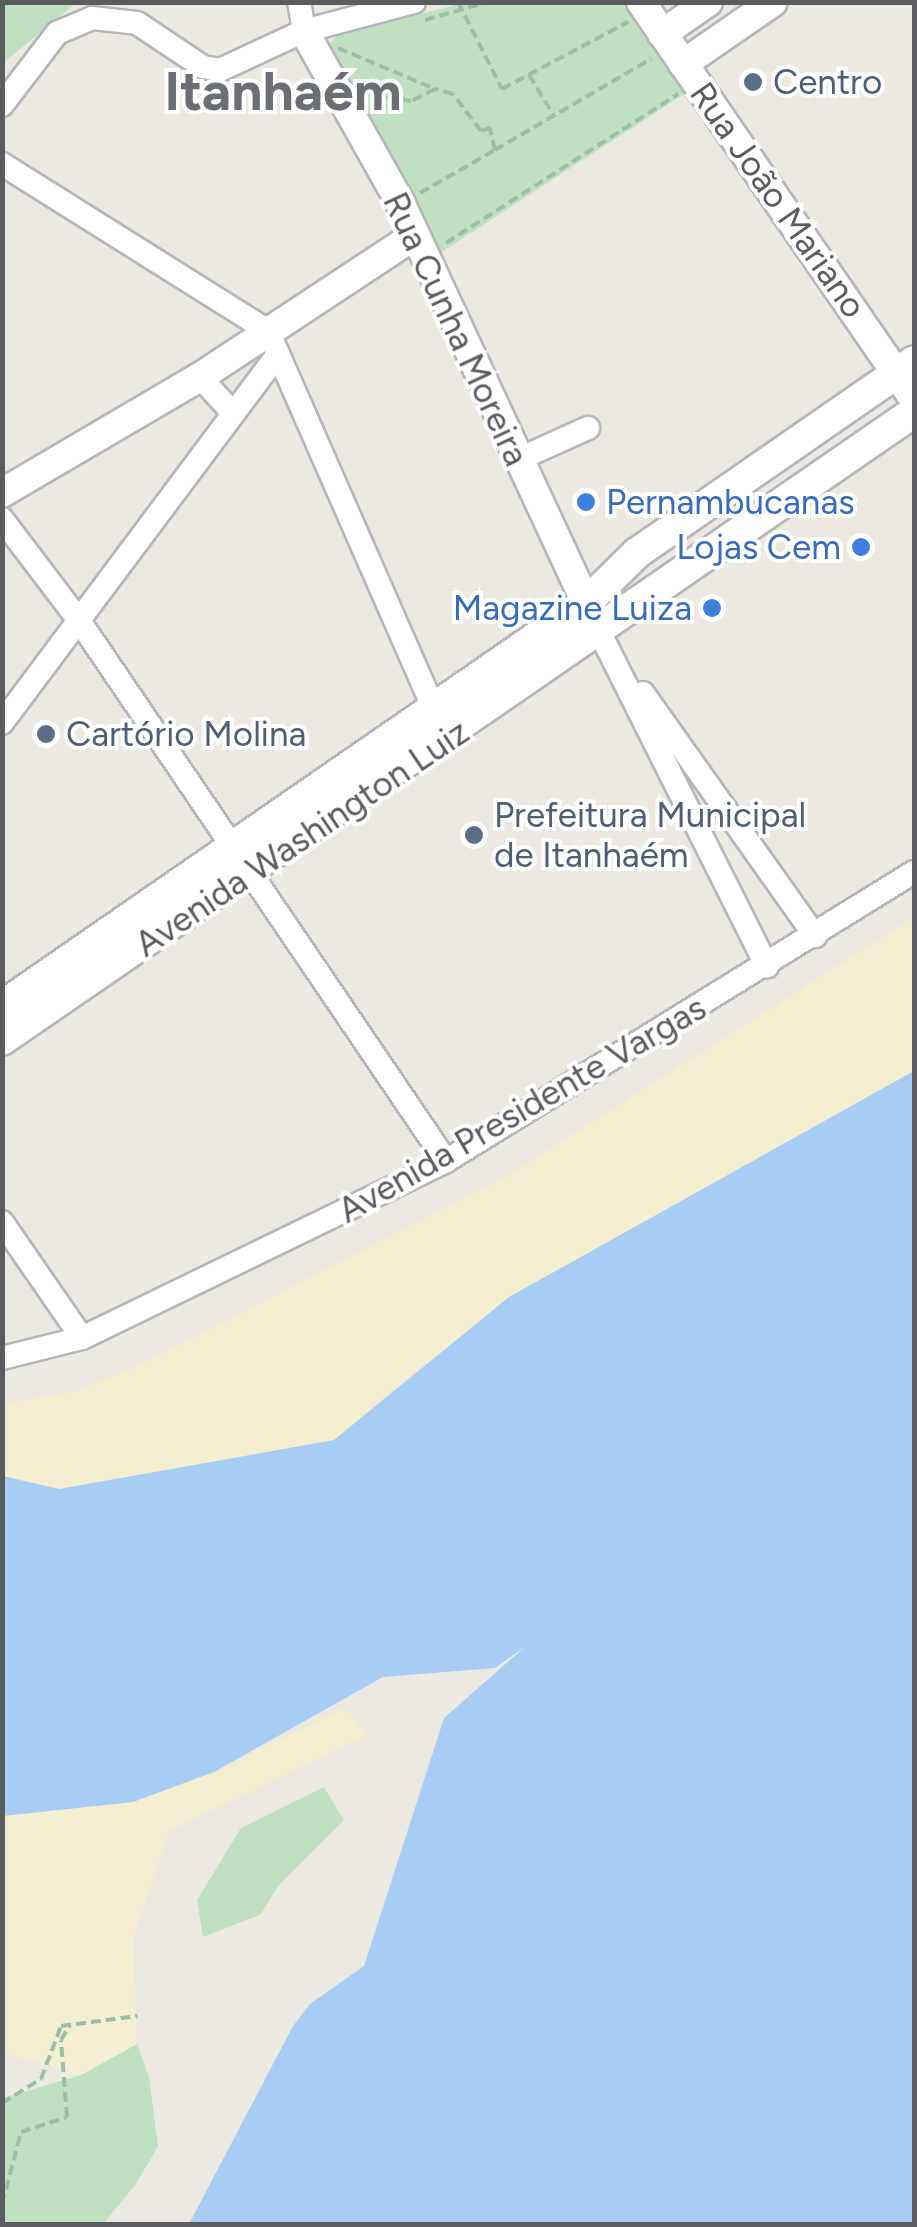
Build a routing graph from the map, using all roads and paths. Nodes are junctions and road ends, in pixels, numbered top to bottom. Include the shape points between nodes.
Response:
1 (414, 2) edge
2 (458, 2) edge
3 (708, 2) edge
4 (773, 2) edge
5 (302, 16) edge
6 (652, 40) edge
7 (334, 46) dead end
8 (529, 75) junction
9 (435, 89) junction
10 (346, 90) dead end
11 (2, 105) edge
12 (554, 116) junction
13 (495, 150) junction
14 (2, 164) edge
15 (401, 204) junction
16 (425, 243) junction
17 (273, 342) junction
18 (906, 367) edge
19 (200, 377) junction
20 (914, 399) edge
21 (232, 412) junction
22 (914, 412) edge
23 (588, 428) dead end
24 (517, 460) junction
25 (2, 493) edge
26 (2, 519) edge
27 (586, 602) junction
28 (78, 619) junction
29 (600, 633) junction
30 (433, 706) junction
31 (2, 724) edge
32 (448, 739) junction
33 (232, 844) junction
34 (914, 872) edge
35 (252, 873) junction
36 (815, 936) junction
37 (767, 967) junction
38 (2, 1006) edge
39 (2, 1040) edge
40 (446, 1161) junction
41 (2, 1222) edge
42 (82, 1338) junction
43 (2, 1358) edge
44 (137, 2016) dead end
45 (70, 2025) junction
46 (2, 2103) edge
47 (2, 2204) edge

1 - 5 street
2 - 8 path via 502,90
3 - 6 street
4 - 6 street
5 - 11 street via 220,70 203,67 137,23 92,18 57,34
5 - 15 street, Rua Cunha Moreira
6 - 8 path
6 - 12 path
6 - 16 path via 678,94
6 - 18 street, Rua João Mariano
7 - 9 path
8 - 12 path
9 - 10 path via 411,100
9 - 13 path via 453,94 481,131 490,128
12 - 13 path
13 - 15 path
14 - 17 street
15 - 16 street, Rua Cunha Moreira
16 - 17 street
16 - 24 street, Rua Cunha Moreira
17 - 19 street
17 - 21 street
17 - 30 street
18 - 20 street, Rua João Mariano
18 - 27 main road, Avenida Washington Luiz via 637,553
19 - 21 street
19 - 25 street
21 - 28 street
22 - 29 main road, Avenida Washington Luiz
23 - 24 street
24 - 27 street, Rua Cunha Moreira
26 - 28 street
27 - 29 street, Rua Cunha Moreira
27 - 30 main road, Avenida Washington Luiz
28 - 31 street
28 - 33 street
29 - 32 main road, Avenida Washington Luiz
29 - 36 street
29 - 37 street
30 - 32 street
30 - 33 main road, Avenida Washington Luiz
32 - 35 main road, Avenida Washington Luiz
33 - 35 street
33 - 38 main road, Avenida Washington Luiz
34 - 36 street, Avenida Presidente Vargas
35 - 39 main road, Avenida Washington Luiz
35 - 40 street
36 - 37 street, Avenida Presidente Vargas
37 - 40 street, Avenida Presidente Vargas
40 - 42 street, Avenida Presidente Vargas
41 - 42 street
42 - 43 street, Avenida Presidente Vargas
44 - 45 path
45 - 46 path via 61,2026 41,2079
45 - 47 path via 61,2040 68,2116 21,2132

